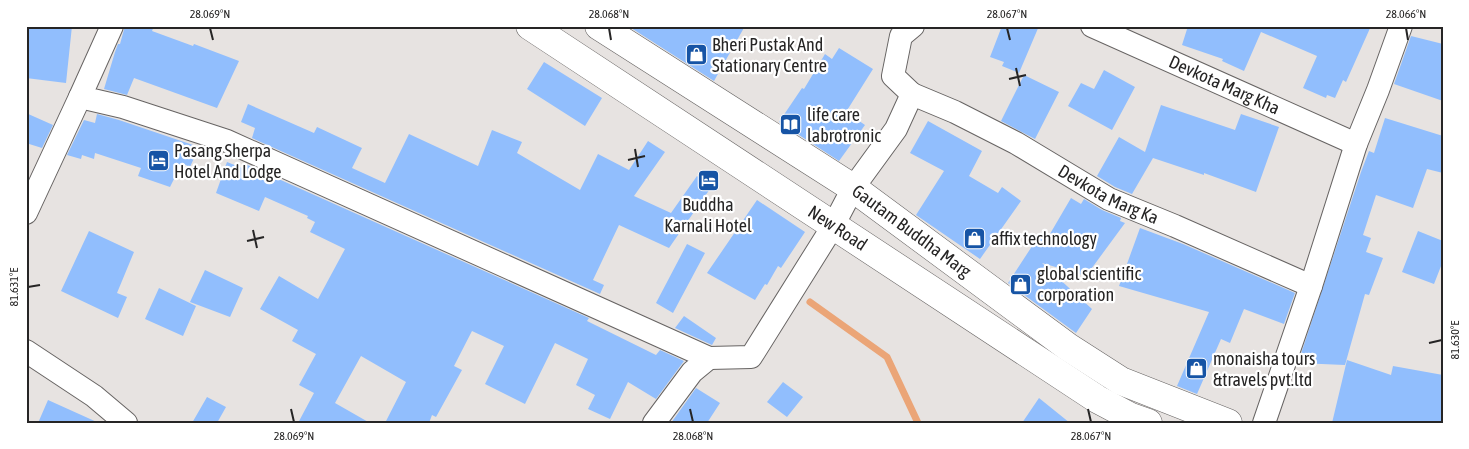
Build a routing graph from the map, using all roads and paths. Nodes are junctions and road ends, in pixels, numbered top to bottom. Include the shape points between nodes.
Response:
1 (112, 26) edge
2 (530, 26) edge
3 (599, 26) edge
4 (913, 26) edge
5 (1092, 26) edge
6 (1401, 26) edge
7 (912, 94) junction
8 (80, 97) junction
9 (1356, 144) junction
10 (853, 188) junction
11 (26, 212) edge
12 (833, 226) junction
13 (1311, 286) junction
14 (26, 351) edge
15 (708, 358) junction
16 (126, 423) edge
17 (654, 423) edge
18 (1148, 423) edge
19 (1228, 423) edge
20 (1264, 423) edge

1 - 8 street
2 - 12 main road, New Road
3 - 10 main road, Gautam Buddha Marg
4 - 7 street via 901,36 893,76
5 - 9 street, Devkota Marg Kha
6 - 9 street
7 - 10 street via 896,129
7 - 13 street, Devkota Marg Ka via 1016,143 1109,199
8 - 11 street
8 - 15 street via 123,107 227,141
9 - 13 street
10 - 12 street
10 - 19 main road, Gautam Buddha Marg via 1068,347 1121,381
12 - 15 street via 751,358
12 - 18 main road, New Road via 1097,399
13 - 20 street
14 - 16 street via 94,396
15 - 17 street via 692,372

